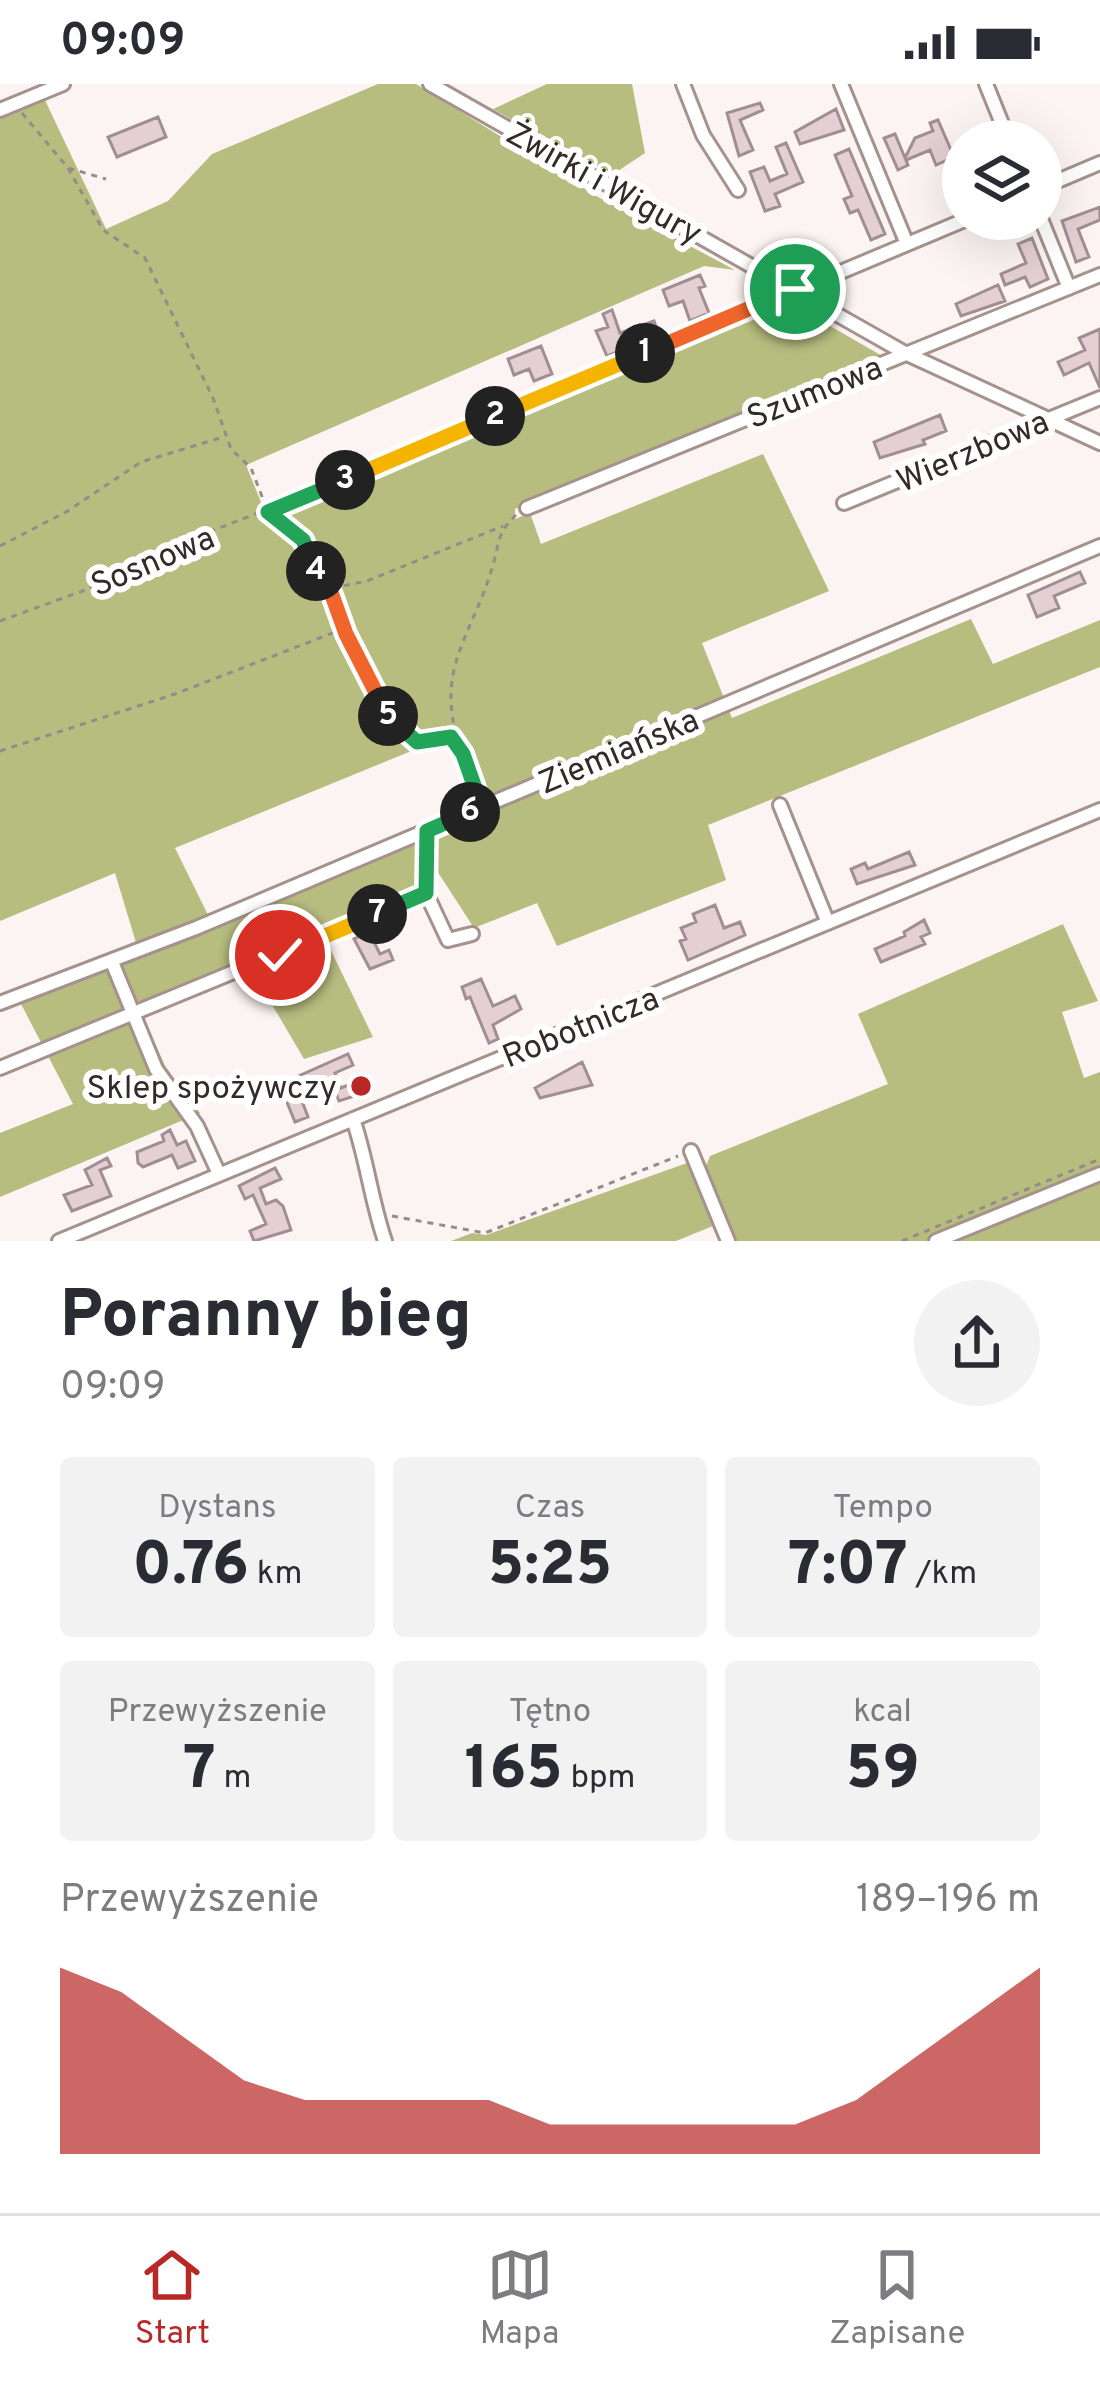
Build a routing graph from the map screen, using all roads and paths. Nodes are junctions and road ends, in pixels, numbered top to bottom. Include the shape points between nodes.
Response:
1 (63, 84) edge
2 (430, 84) edge
3 (683, 84) edge
4 (841, 84) edge
5 (986, 84) edge
6 (17, 103) junction
7 (0, 110) edge
8 (1001, 120) edge
9 (1100, 164) edge
10 (68, 168) junction
11 (106, 179) dead end
12 (1062, 179) edge
13 (738, 190) dead end
14 (942, 229) edge
15 (1050, 240) edge
16 (907, 244) junction
17 (1100, 275) edge
18 (1069, 288) junction
19 (795, 289) junction
20 (905, 353) junction
21 (1100, 398) edge
22 (1045, 419) junction
23 (225, 436) junction
24 (1100, 443) edge
25 (376, 466) joint
26 (844, 503) dead end
27 (527, 508) joint
28 (268, 512) junction
29 (504, 526) junction
30 (0, 546) edge
31 (1100, 546) edge
32 (328, 589) junction
33 (0, 621) edge
34 (344, 628) junction
35 (0, 752) edge
36 (463, 754) junction
37 (780, 805) dead end
38 (482, 808) junction
39 (1100, 810) edge
40 (427, 831) junction
41 (426, 893) junction
42 (828, 923) junction
43 (472, 934) dead end
44 (112, 962) junction
45 (0, 1003) edge
46 (133, 1016) junction
47 (0, 1068) edge
48 (353, 1119) junction
49 (691, 1151) joint
50 (1100, 1159) edge
51 (219, 1174) junction
52 (1100, 1174) edge
53 (374, 1210) junction
54 (59, 1241) edge
55 (385, 1241) edge
56 (728, 1241) edge
57 (902, 1241) edge
58 (935, 1241) edge

1 - 6 street
2 - 19 street, Żwirki i Wigury
3 - 13 street
4 - 16 street
5 - 8 street
6 - 7 street
6 - 10 path
9 - 12 street
10 - 11 path
10 - 23 path via 103,230 145,258
14 - 16 street
15 - 18 street
16 - 19 street
17 - 18 street, Szumowa
18 - 20 street, Szumowa
19 - 20 street, Żwirki i Wigury
19 - 25 street
20 - 22 street, Żwirki i Wigury
20 - 27 street, Szumowa
21 - 22 street, Wierzbowa
22 - 24 street, Żwirki i Wigury
22 - 26 street, Wierzbowa
23 - 28 path via 251,468
23 - 30 path via 141,462
25 - 28 path, Sosnowa
27 - 29 path
28 - 32 path via 303,540
28 - 33 path, Sosnowa
29 - 32 path
29 - 36 path via 454,658 452,728
31 - 38 street, Ziemiańska
32 - 34 path
34 - 35 path
34 - 36 path via 389,718 417,742 451,737
36 - 38 path
37 - 42 street
38 - 40 street, Ziemiańska
39 - 42 street, Robotnicza
40 - 41 street
40 - 44 street, Ziemiańska
41 - 43 street via 448,940
41 - 46 street
42 - 48 street, Robotnicza
44 - 45 street, Ziemiańska
44 - 46 street
46 - 47 street
46 - 51 street
48 - 51 street, Robotnicza
48 - 53 street
49 - 53 path via 485,1232
49 - 56 street
50 - 57 path
51 - 54 street, Robotnicza
52 - 58 street
53 - 55 street

